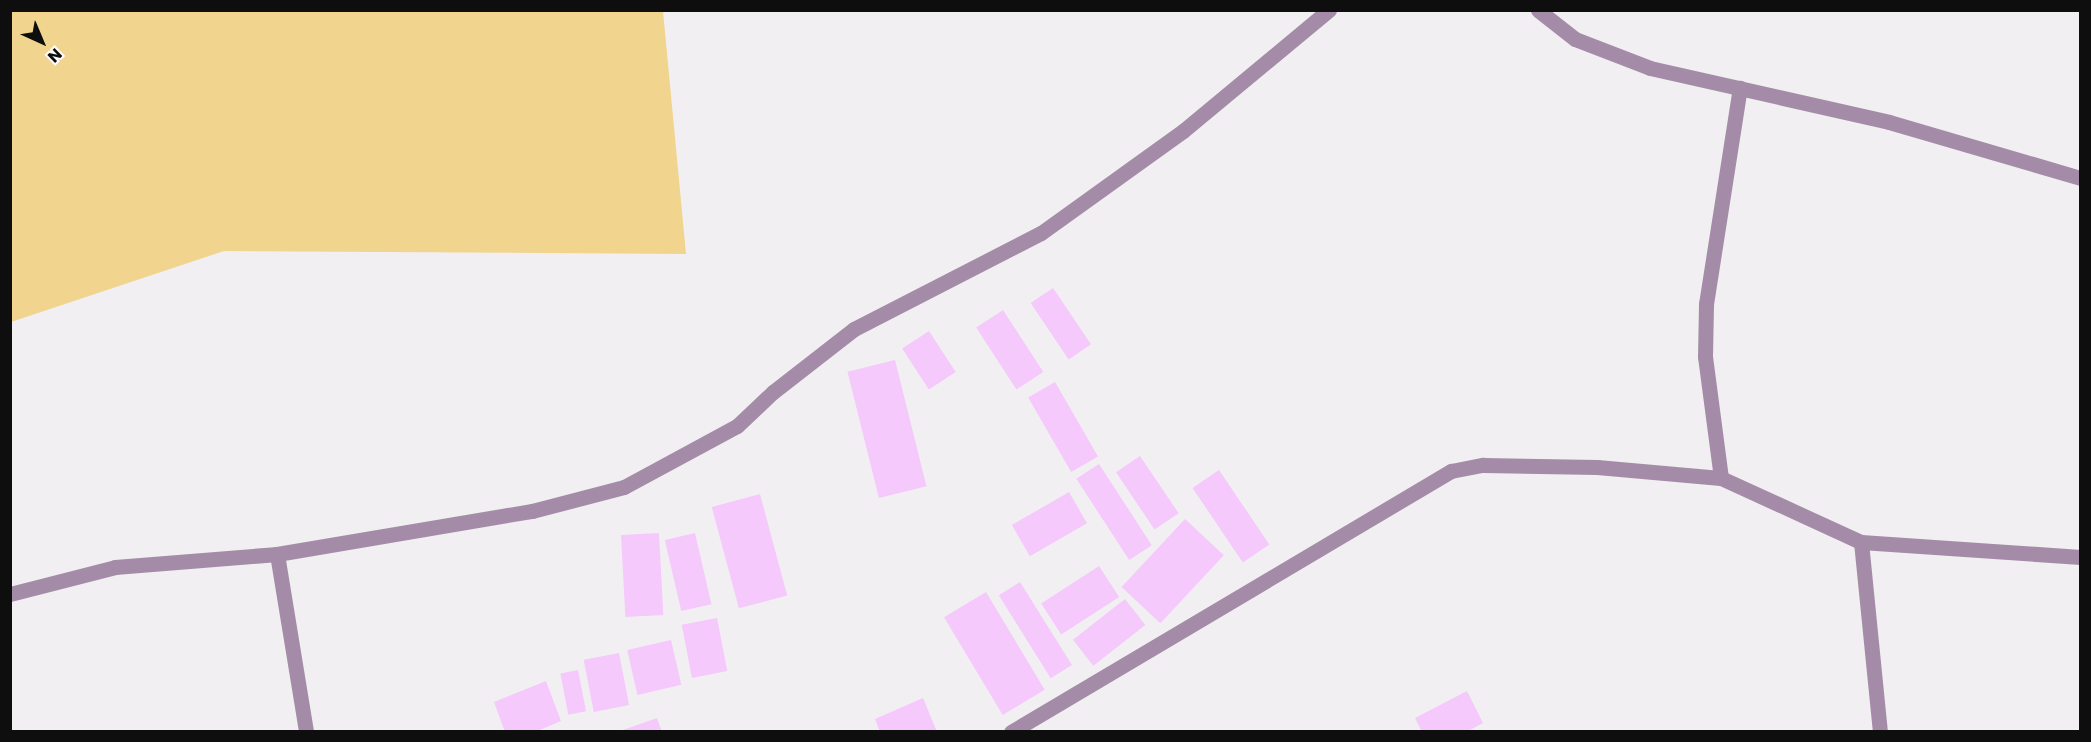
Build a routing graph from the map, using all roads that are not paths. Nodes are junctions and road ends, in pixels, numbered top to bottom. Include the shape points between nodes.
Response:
1 (1329, 10) edge
2 (1538, 10) edge
3 (1740, 88) junction
4 (2080, 178) edge
5 (1721, 478) junction
6 (1861, 542) junction
7 (277, 554) junction
8 (2080, 557) edge
9 (10, 594) edge
10 (306, 732) edge
11 (1011, 732) edge
12 (1880, 732) edge

1 - 7 street via 1184,131 1041,233 854,329 728,432 624,488 532,511
2 - 3 street via 1575,39 1650,68
3 - 4 street via 1889,122
3 - 5 street via 1706,304 1705,357
5 - 6 street
5 - 11 street via 1597,467 1483,465 1451,471
6 - 8 street
6 - 12 street
7 - 9 street via 115,567
7 - 10 street

